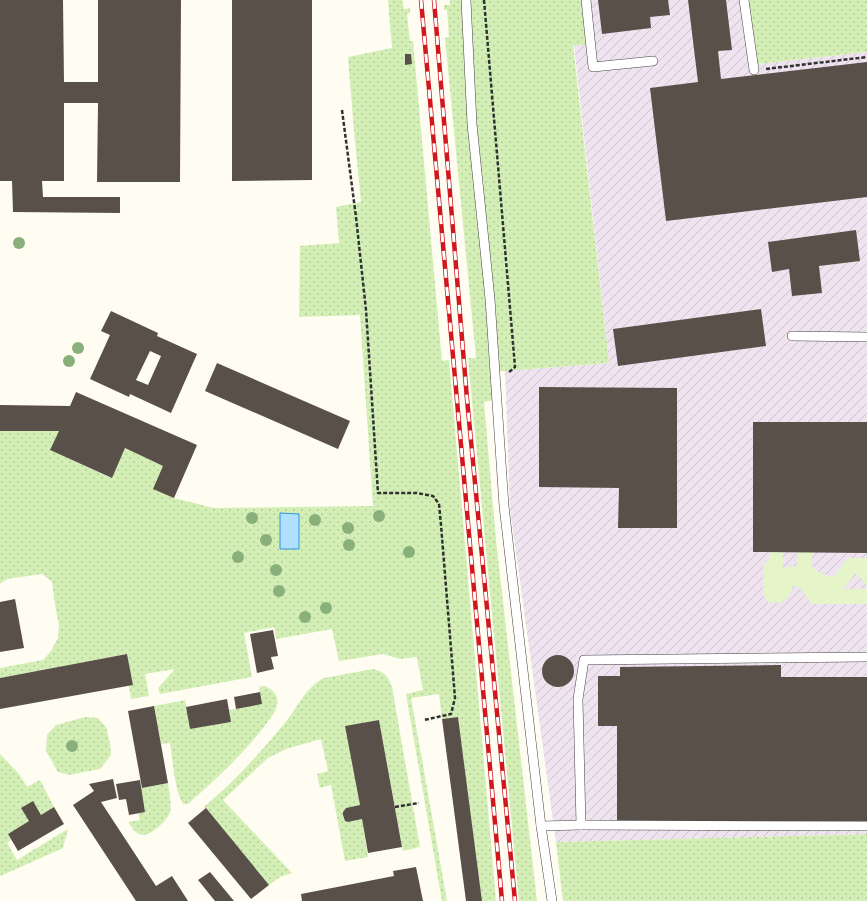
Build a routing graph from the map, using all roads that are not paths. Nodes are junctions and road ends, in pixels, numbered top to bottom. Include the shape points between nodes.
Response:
1 (466, 0) edge
2 (586, 0) edge
3 (744, 0) edge
4 (653, 61) dead end
5 (754, 70) road end
6 (792, 336) dead end
7 (867, 337) edge
8 (867, 657) edge
9 (581, 825) junction
10 (541, 826) junction
11 (867, 826) edge
12 (552, 901) edge

1 - 10 lane via 472,124 490,299 504,506
2 - 4 lane via 594,67
3 - 5 lane
6 - 7 lane
8 - 9 lane via 584,660 578,699
9 - 10 lane
9 - 11 lane
10 - 12 lane

